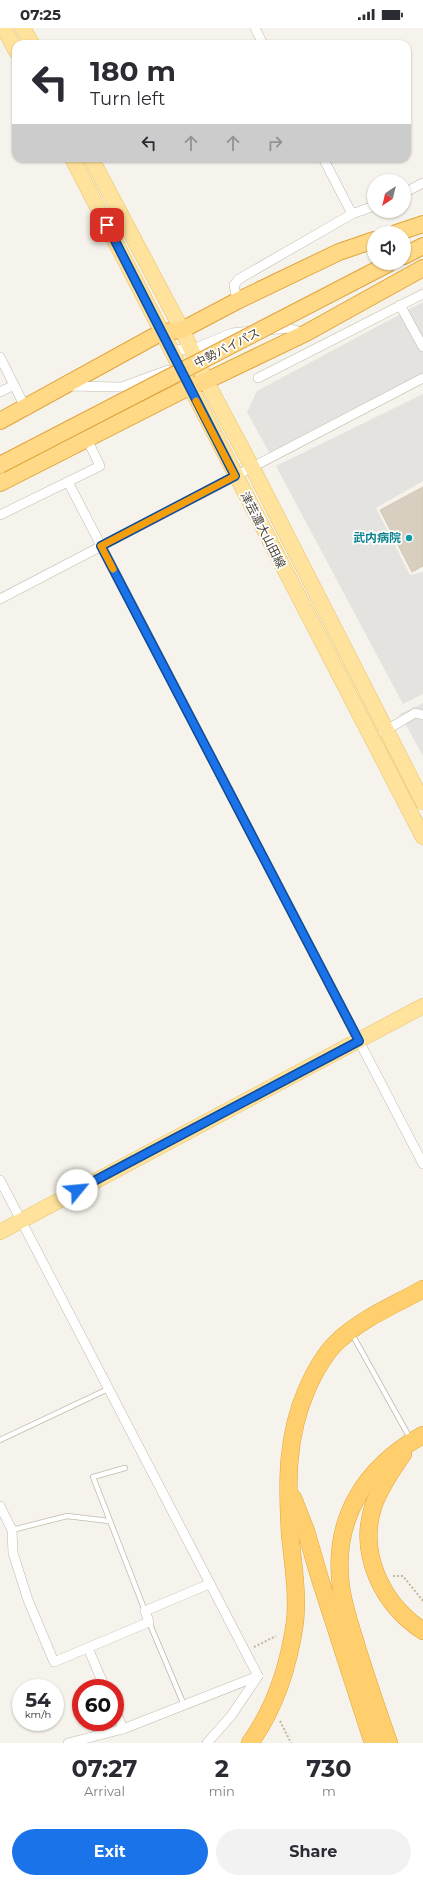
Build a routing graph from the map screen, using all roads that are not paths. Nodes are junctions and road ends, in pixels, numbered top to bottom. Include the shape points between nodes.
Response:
1 (4, 28) edge
2 (23, 28) edge
3 (255, 28) edge
4 (30, 40) edge
5 (261, 40) edge
6 (12, 43) edge
7 (74, 162) edge
8 (93, 162) edge
9 (325, 162) edge
10 (423, 183) edge
11 (411, 189) edge
12 (367, 209) edge
13 (352, 214) junction
14 (423, 224) edge
15 (411, 228) edge
16 (367, 242) edge
17 (423, 246) edge
18 (411, 252) edge
19 (423, 268) edge
20 (377, 270) edge
21 (423, 294) edge
22 (237, 301) junction
23 (400, 304) junction
24 (182, 330) junction
25 (162, 332) junction
26 (306, 333) junction
27 (423, 347) edge
28 (170, 349) junction
29 (191, 350) junction
30 (0, 357) edge
31 (178, 367) junction
32 (203, 376) junction
33 (258, 378) dead end
34 (423, 378) edge
35 (14, 385) junction
36 (63, 386) junction
37 (189, 387) junction
38 (0, 392) edge
39 (25, 407) junction
40 (0, 421) edge
41 (87, 439) junction
42 (0, 466) edge
43 (252, 467) junction
44 (235, 476) junction
45 (68, 482) junction
46 (0, 483) edge
47 (0, 515) edge
48 (101, 546) junction
49 (0, 599) edge
50 (423, 715) edge
51 (385, 731) junction
52 (371, 737) junction
53 (423, 802) edge
54 (423, 838) edge
55 (423, 1006) edge
56 (359, 1041) junction
57 (423, 1164) edge
58 (0, 1180) edge
59 (21, 1220) junction
60 (0, 1232) edge
61 (423, 1289) edge
62 (350, 1330) junction
63 (108, 1388) junction
64 (418, 1438) edge
65 (0, 1440) edge
66 (124, 1468) dead end
67 (288, 1487) junction
68 (0, 1506) edge
69 (109, 1521) junction
70 (12, 1530) junction
71 (209, 1584) junction
72 (145, 1611) junction
73 (149, 1622) junction
74 (423, 1631) edge
75 (88, 1648) junction
76 (258, 1676) junction
77 (101, 1679) edge
78 (184, 1705) junction
79 (124, 1729) edge
80 (115, 1731) edge
81 (68, 1743) edge
82 (207, 1743) edge
83 (250, 1743) edge
84 (373, 1743) edge
85 (388, 1743) edge

1 - 6 main road
2 - 4 main road
3 - 5 street
7 - 25 main road, 津芸濃大山田線
8 - 24 main road, 津芸濃大山田線
9 - 13 street
10 - 11 street
12 - 13 street
13 - 22 street via 239,279 234,285
14 - 15 highway
16 - 22 highway via 339,252
17 - 18 highway
19 - 26 highway
20 - 42 highway, 中勢バイパス, bridge
21 - 23 street
22 - 24 highway
23 - 27 street
23 - 33 street
24 - 25 highway
24 - 29 main road, 津芸濃大山田線
25 - 28 main road, 津芸濃大山田線
25 - 36 highway
26 - 29 street via 288,328 232,332
26 - 32 highway
28 - 29 street
28 - 31 main road, 津芸濃大山田線
29 - 32 main road, 津芸濃大山田線
30 - 35 street
31 - 32 street
31 - 36 street via 122,387
31 - 37 main road, 津芸濃大山田線
32 - 37 highway
32 - 43 main road, 津芸濃大山田線
34 - 43 street
35 - 38 street
35 - 39 street
36 - 39 highway
37 - 41 highway
37 - 44 main road, 津芸濃大山田線
39 - 40 highway
41 - 45 street via 100,466
41 - 46 highway
43 - 44 street
43 - 51 main road, 津芸濃大山田線
44 - 48 street
44 - 52 main road, 津芸濃大山田線
45 - 47 street
45 - 48 street
48 - 49 street
48 - 56 street
50 - 51 street via 415,713
51 - 52 street
51 - 53 main road, 津芸濃大山田線
52 - 54 main road, 津芸濃大山田線
55 - 56 main road
56 - 57 street
56 - 59 main road
58 - 59 street
59 - 60 main road
59 - 63 street
61 - 62 highway
62 - 64 lane
62 - 67 highway via 325,1356 298,1409 289,1452
63 - 65 lane
63 - 71 street
64 - 74 highway via 389,1475 380,1491 374,1506 369,1537 370,1554 376,1576 384,1591 404,1616
64 - 85 highway via 376,1470 360,1490 348,1516 340,1556 341,1586 350,1624
66 - 69 lane via 92,1477
67 - 83 highway via 296,1586 295,1622 275,1698
67 - 84 highway via 306,1531
68 - 70 street
69 - 70 lane via 67,1516
69 - 72 lane
70 - 75 street via 13,1553 28,1600 54,1662
71 - 72 street
71 - 76 street
72 - 73 street
73 - 75 street
73 - 78 lane
75 - 77 street
76 - 78 street
76 - 82 street via 231,1716
78 - 79 street
80 - 81 street

